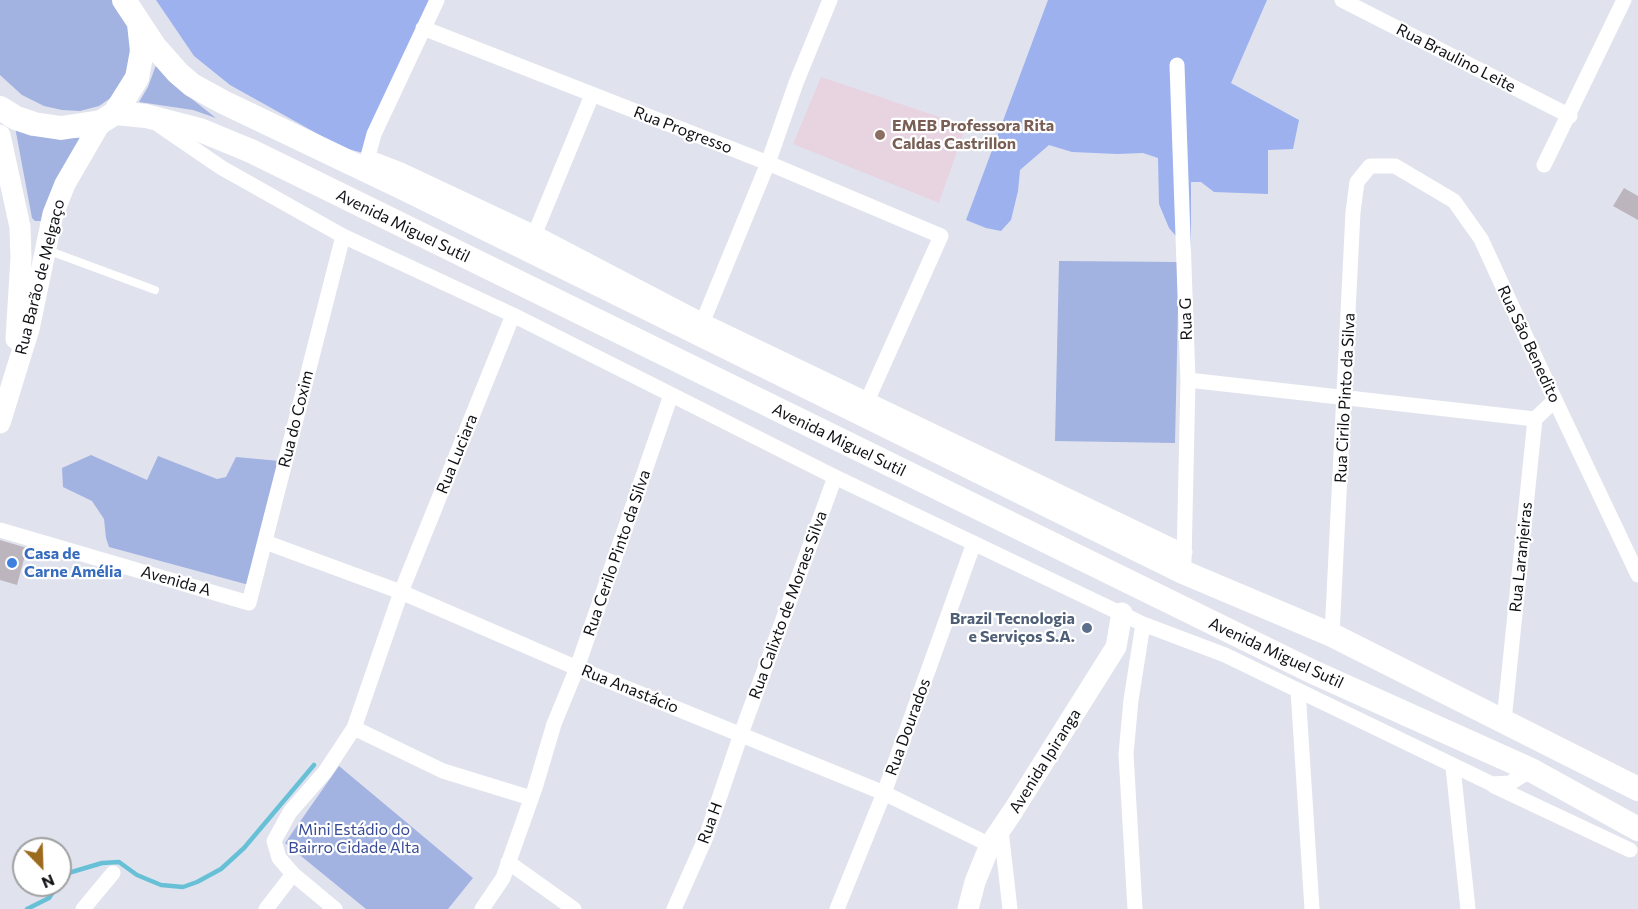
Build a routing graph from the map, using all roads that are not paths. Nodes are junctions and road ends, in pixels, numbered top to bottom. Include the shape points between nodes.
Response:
1 (124, 0) edge
2 (438, 0) edge
3 (830, 0) edge
4 (1342, 0) edge
5 (1618, 2) edge
6 (139, 24) junction
7 (423, 28) junction
8 (1177, 65) dead end
9 (592, 95) junction
10 (0, 108) edge
11 (146, 116) junction
12 (1570, 116) junction
13 (108, 117) junction
14 (0, 135) edge
15 (768, 163) junction
16 (363, 164) junction
17 (1544, 165) dead end
18 (1370, 166) joint
19 (20, 227) junction
20 (535, 233) junction
21 (343, 236) junction
22 (45, 249) junction
23 (155, 290) dead end
24 (513, 315) junction
25 (704, 321) junction
26 (16, 370) junction
27 (1188, 380) junction
28 (671, 395) junction
29 (1345, 397) junction
30 (867, 399) junction
31 (1555, 400) junction
32 (1535, 419) junction
33 (0, 423) edge
34 (835, 477) junction
35 (0, 530) edge
36 (265, 542) junction
37 (974, 543) junction
38 (1184, 562) junction
39 (1638, 575) edge
40 (401, 592) junction
41 (249, 603) joint
42 (1122, 613) junction
43 (1143, 624) junction
44 (1332, 635) junction
45 (577, 668) junction
46 (1299, 690) junction
47 (1504, 721) junction
48 (354, 728) junction
49 (741, 734) junction
50 (1454, 767) junction
51 (1531, 770) junction
52 (1492, 784) junction
53 (1638, 789) edge
54 (884, 793) junction
55 (531, 798) junction
56 (995, 838) junction
57 (1634, 839) edge
58 (508, 862) junction
59 (113, 873) dead end
60 (293, 874) junction
61 (83, 909) edge
62 (266, 909) edge
63 (335, 909) edge
64 (482, 909) edge
65 (574, 909) edge
66 (674, 909) edge
67 (837, 909) edge
68 (968, 909) edge
69 (1010, 909) edge
70 (1135, 909) edge
71 (1312, 909) edge
72 (1468, 909) edge

1 - 6 main road, Avenida Miguel Sutil
2 - 7 street
3 - 15 street
4 - 12 street, Rua Braulino Leite
5 - 12 street
6 - 13 main road, Avenida Miguel Sutil via 142,51 136,78
6 - 16 main road, Avenida Miguel Sutil via 192,85
7 - 9 street, Rua Progresso
7 - 16 street
8 - 27 street, Rua G
9 - 15 street, Rua Progresso
9 - 20 street
10 - 13 main road via 34,124 61,128
11 - 13 main road, Avenida Miguel Sutil
11 - 21 street, Avenida Miguel Sutil via 222,168
11 - 51 main road, Avenida Miguel Sutil via 200,129 251,151 1313,672
12 - 17 street
13 - 22 street, Rua Barão de Melgaço via 65,183
14 - 19 street, Rua Barão de Melgaço
15 - 25 street
15 - 30 street, Rua Progresso via 942,236
16 - 20 street, Avenida Miguel Sutil via 375,160 401,170
16 - 38 main road, Avenida Miguel Sutil via 403,188
18 - 29 street, Rua Cirilo Pinto da Silva via 1357,182 1353,212
18 - 31 street, Rua São Benedito via 1395,166 1454,201 1481,238
19 - 22 street
19 - 26 street, Rua Barão de Melgaço
20 - 25 street, Avenida Miguel Sutil
21 - 24 street, Avenida Miguel Sutil
21 - 36 street, Rua do Coxim
22 - 23 lane
22 - 26 street, Rua Barão de Melgaço
24 - 28 street, Avenida Miguel Sutil
24 - 40 street, Rua Luciara
25 - 30 street, Avenida Miguel Sutil
26 - 33 street, Rua Barão de Melgaço
27 - 29 street
27 - 38 street, Rua G
28 - 34 street, Avenida Miguel Sutil
28 - 45 street, Rua Cerilo Pinto da Silva
29 - 32 street
29 - 44 street, Rua Cirilo Pinto da Silva
30 - 38 street, Avenida Miguel Sutil
31 - 32 street
31 - 39 street, Rua São Benedito
32 - 47 street, Rua Laranjeiras
34 - 37 street, Avenida Miguel Sutil
34 - 49 street, Rua Calixto de Moraes Silva
35 - 41 street, Avenida A
36 - 40 street, Rua Anastácio
36 - 41 street, Rua do Coxim
37 - 42 street, Avenida Miguel Sutil
37 - 54 street, Rua Dourados
38 - 44 main road, Avenida Miguel Sutil
40 - 45 street, Rua Anastácio
40 - 48 street, Rua Luciara
42 - 43 street, Avenida Miguel Sutil
42 - 56 street, Avenida Ipiranga via 1116,647
43 - 46 street, Avenida Miguel Sutil via 1225,655
43 - 70 street via 1126,754
44 - 47 main road, Avenida Miguel Sutil
45 - 49 street, Rua Anastácio
45 - 55 street, Rua Cerilo Pinto da Silva via 554,724
46 - 50 street, Avenida Miguel Sutil
46 - 71 street
47 - 53 main road, Avenida Miguel Sutil
48 - 55 street via 443,771
48 - 60 street, Rua Luciara via 325,772 290,812 274,841 279,858
49 - 54 street, Rua Anastácio
49 - 66 street, Rua H via 706,837
50 - 52 street, Avenida Miguel Sutil
50 - 72 street
51 - 52 street via 1510,783
51 - 57 main road, Avenida Miguel Sutil
52 - 57 street, Avenida Miguel Sutil
54 - 56 street, Rua Anastácio
54 - 67 street, Rua Dourados
55 - 58 street, Rua Cerilo Pinto da Silva
56 - 68 street, Avenida Ipiranga via 975,882
56 - 69 street
58 - 64 street, Rua Cerilo Pinto da Silva via 503,878
58 - 65 street
59 - 61 street
60 - 62 street
60 - 63 street

